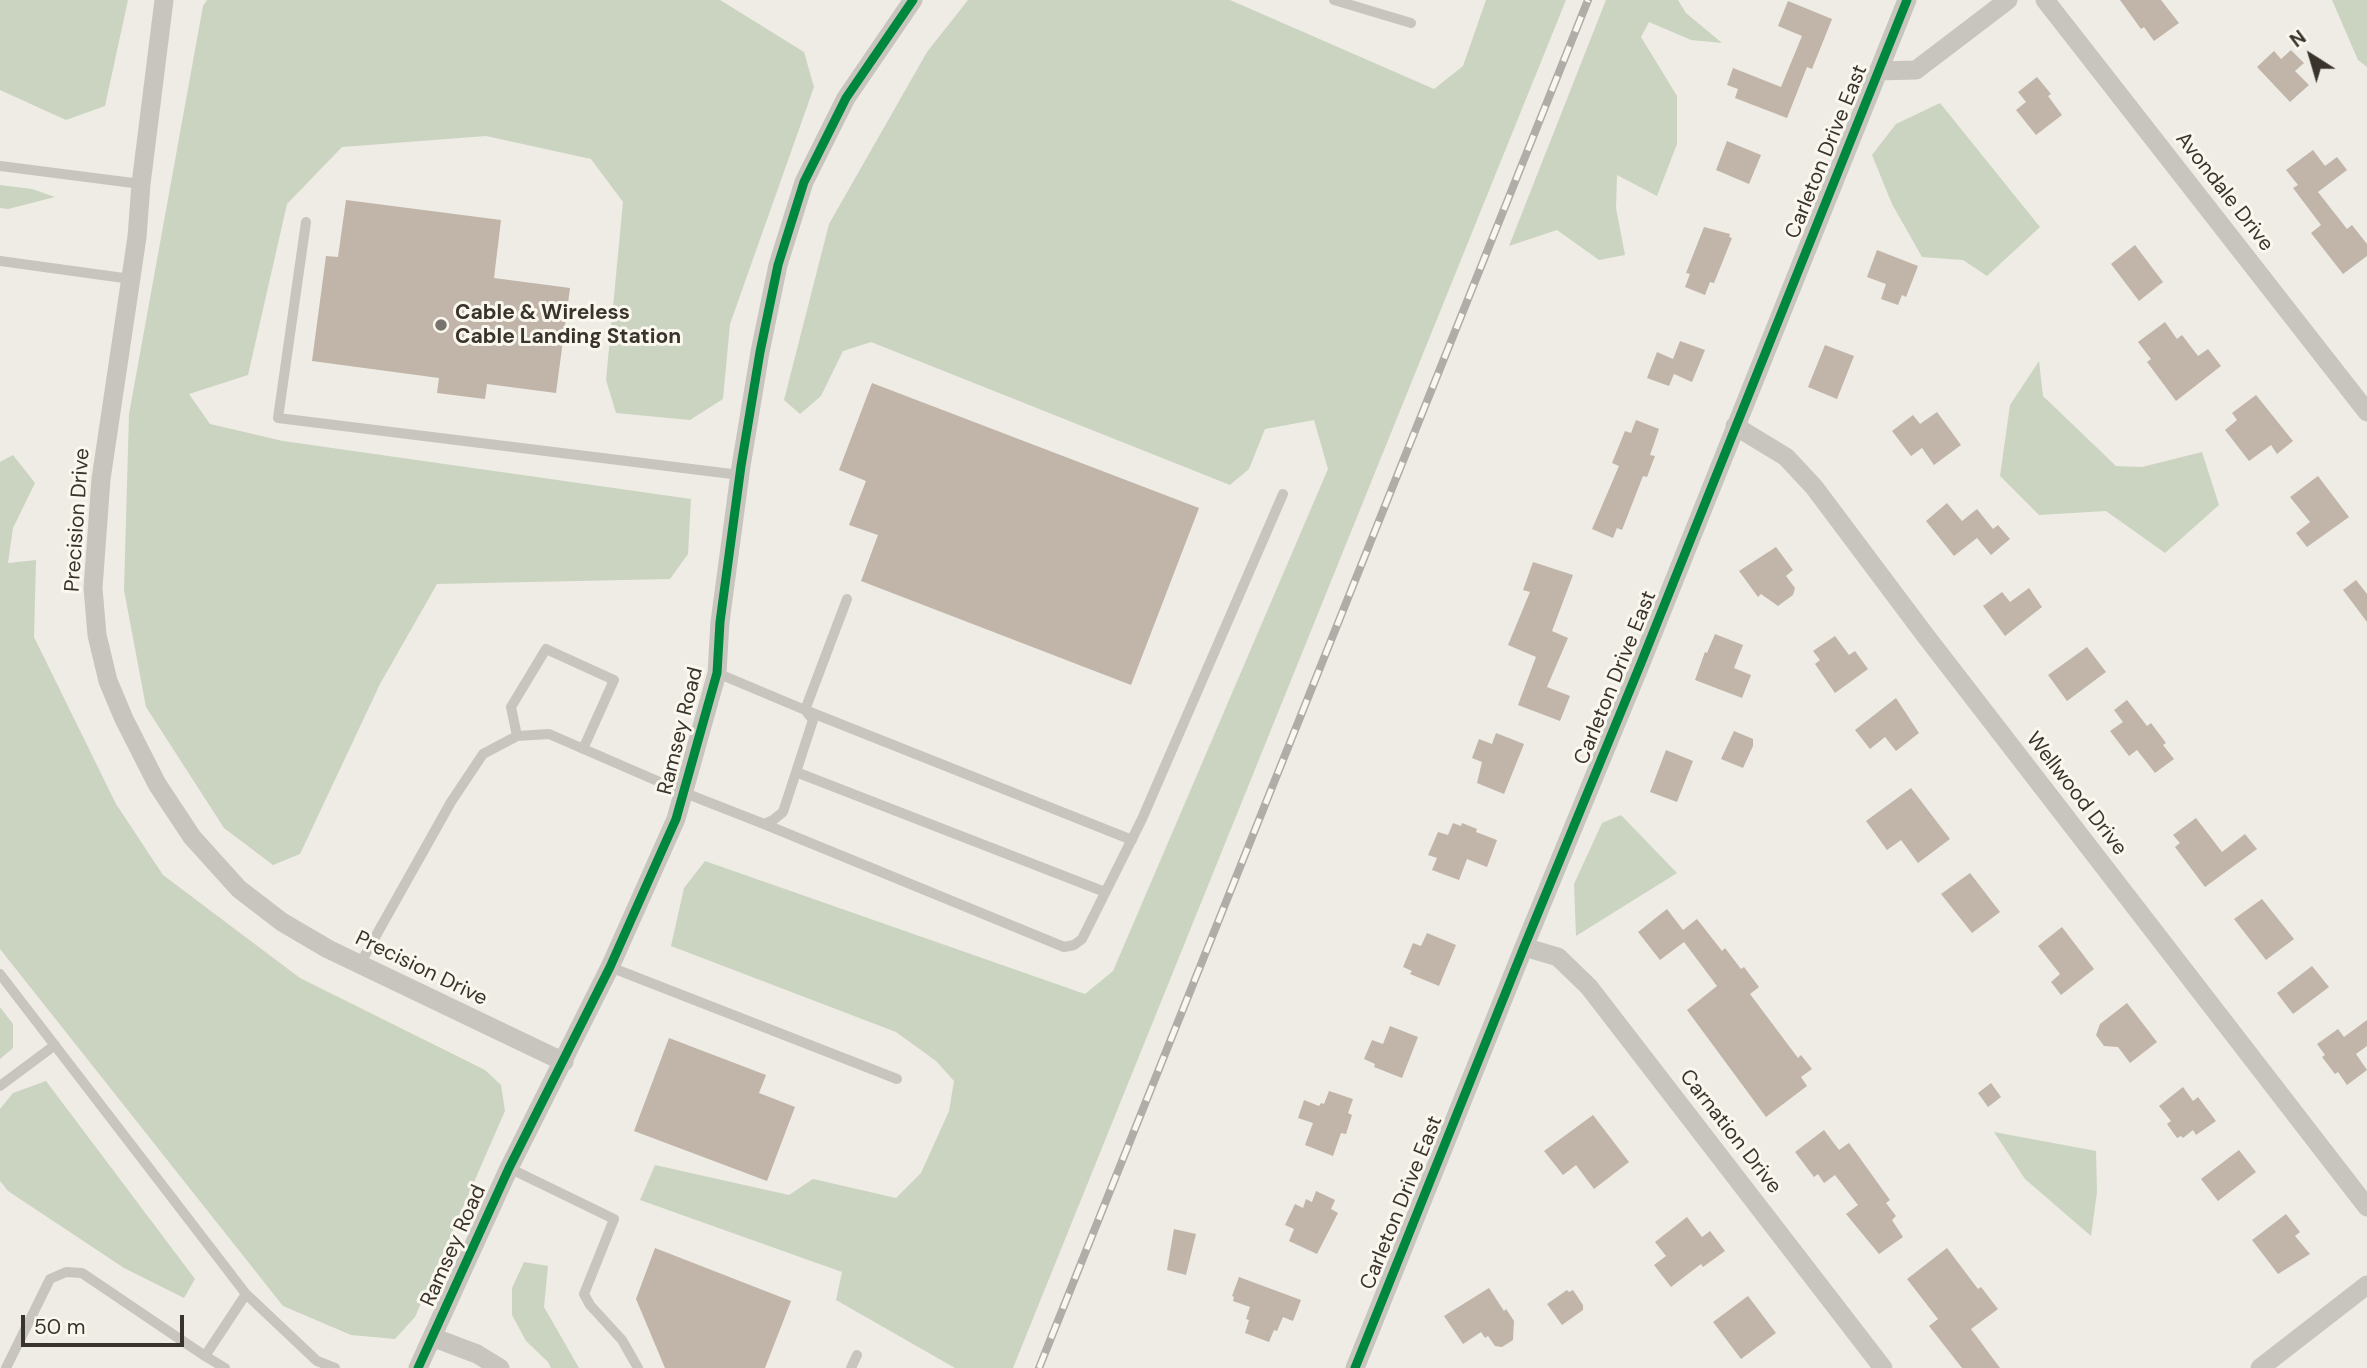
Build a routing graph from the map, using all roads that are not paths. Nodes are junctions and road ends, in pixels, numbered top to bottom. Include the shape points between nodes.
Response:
1 (164, 0) edge
2 (913, 0) edge
3 (1334, 0) edge
4 (1907, 0) edge
5 (2008, 0) edge
6 (2045, 0) edge
7 (1410, 23) dead end
8 (1878, 71) junction
9 (0, 166) edge
10 (141, 184) junction
11 (306, 222) dead end
12 (0, 261) edge
13 (131, 279) junction
14 (2367, 412) edge
15 (1735, 426) junction
16 (740, 475) junction
17 (1283, 494) dead end
18 (847, 598) dead end
19 (717, 673) junction
20 (805, 710) junction
21 (517, 736) junction
22 (583, 749) junction
23 (796, 772) junction
24 (685, 793) junction
25 (764, 824) junction
26 (1132, 840) junction
27 (1105, 892) junction
28 (1524, 947) junction
29 (360, 964) junction
30 (610, 967) junction
31 (0, 974) edge
32 (55, 1045) junction
33 (564, 1062) junction
34 (897, 1079) dead end
35 (0, 1086) edge
36 (509, 1168) junction
37 (2367, 1208) edge
38 (2367, 1285) edge
39 (246, 1294) junction
40 (432, 1337) junction
41 (857, 1355) dead end
42 (205, 1356) junction
43 (6, 1368) edge
44 (225, 1368) edge
45 (335, 1368) edge
46 (418, 1368) edge
47 (500, 1368) edge
48 (638, 1368) edge
49 (851, 1368) edge
50 (1355, 1368) edge
51 (1883, 1368) edge
52 (2260, 1368) edge

1 - 10 street, Precision Drive
2 - 16 street, Ramsey Road via 846,98 804,182 778,265
3 - 7 lane
4 - 8 street, Carleton Drive East
5 - 8 street via 1916,70
6 - 14 street, Avondale Drive
8 - 15 street, Carleton Drive East
9 - 10 lane
10 - 13 street, Precision Drive
11 - 16 lane via 278,418
12 - 13 lane
13 - 29 street, Precision Drive via 102,478 93,588 97,635 108,681 157,784 192,837 239,889 282,922
15 - 28 street, Carleton Drive East
15 - 37 street, Wellwood Drive via 1786,457 1814,487
16 - 19 street, Ramsey Road
17 - 26 lane
18 - 20 lane
19 - 20 lane
19 - 24 street, Ramsey Road
20 - 23 lane via 813,720
20 - 26 lane
21 - 22 lane via 549,734
21 - 22 lane via 511,707 545,649 614,680
21 - 29 lane via 483,754
22 - 24 lane
23 - 25 lane via 783,812
23 - 27 lane
24 - 25 lane
24 - 30 street, Ramsey Road
25 - 27 lane via 1064,947 1083,939
26 - 27 lane
28 - 50 street, Carleton Drive East
28 - 51 street, Carnation Drive via 1558,957 1589,987
29 - 33 street, Precision Drive
30 - 33 street, Ramsey Road
30 - 34 lane
31 - 32 lane
32 - 35 lane
32 - 39 lane
33 - 36 street, Ramsey Road
36 - 40 street, Ramsey Road
36 - 48 lane via 614,1219 584,1294 622,1340
38 - 52 street
39 - 42 lane
39 - 45 lane via 317,1361
40 - 46 street, Ramsey Road
40 - 47 street, Ramsey Road
41 - 49 lane
42 - 43 lane via 82,1273 66,1272 50,1279
42 - 44 lane

